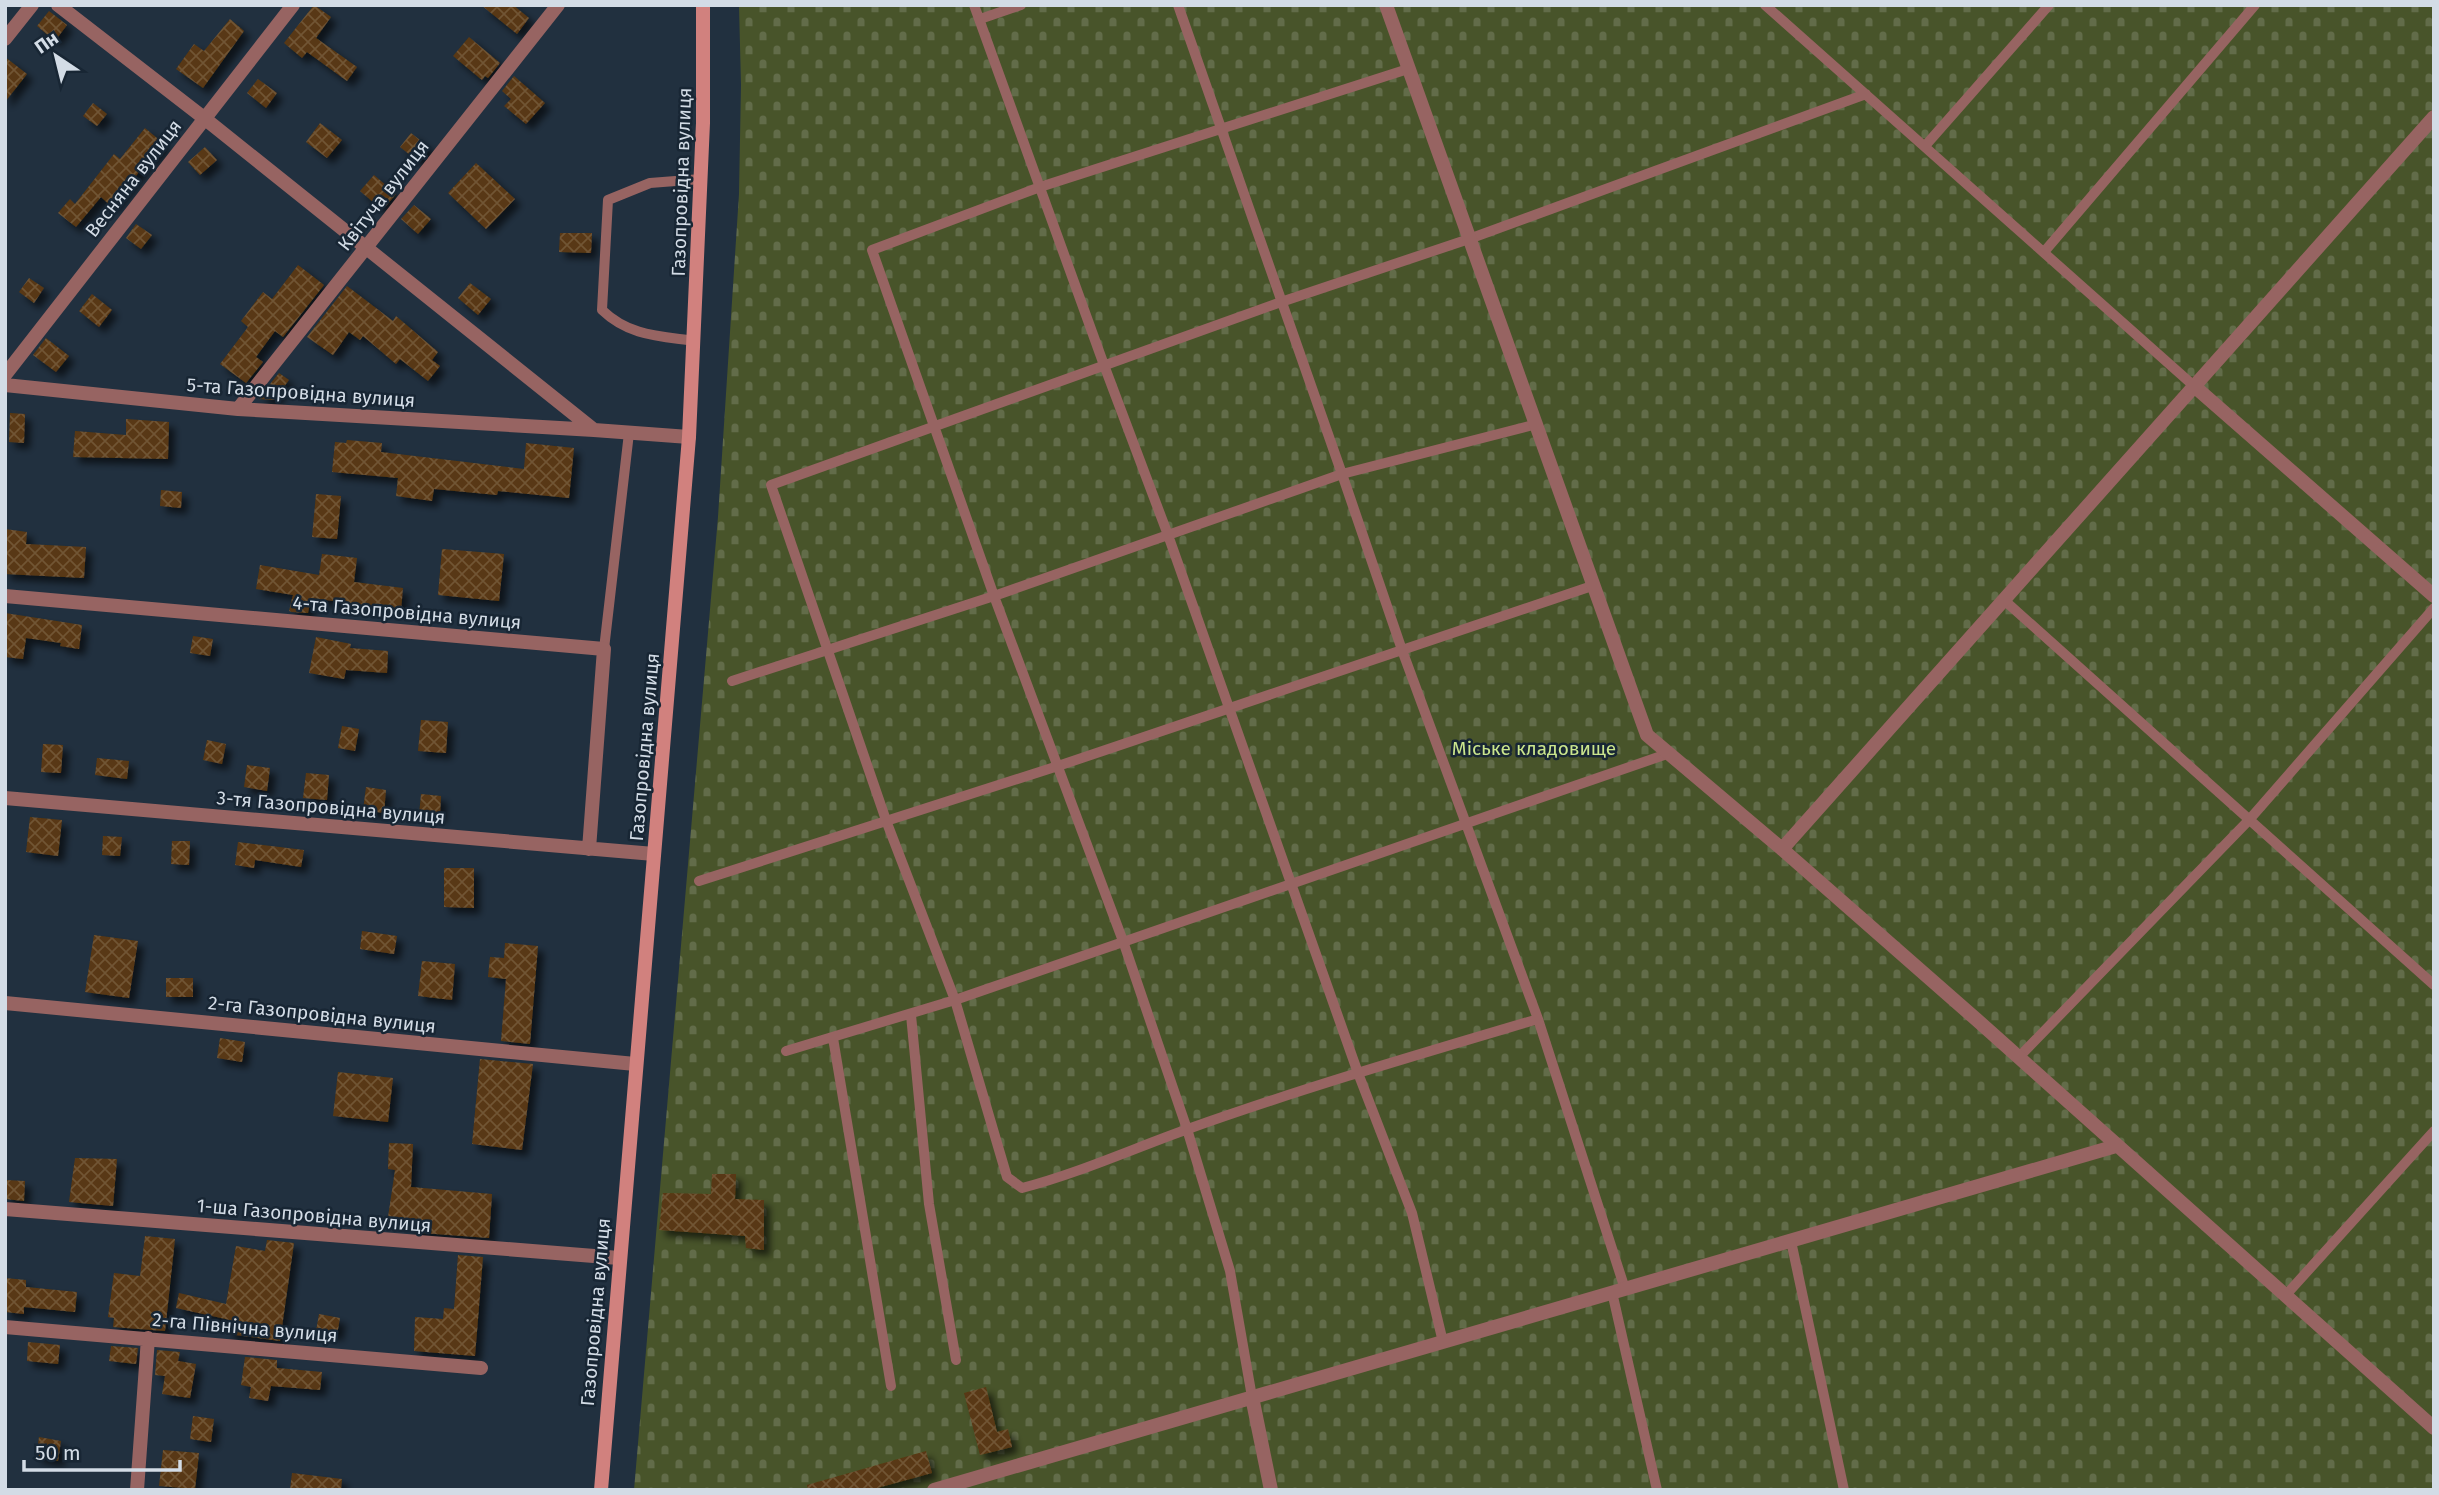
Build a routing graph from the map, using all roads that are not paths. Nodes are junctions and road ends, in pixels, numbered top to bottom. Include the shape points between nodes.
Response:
1 (32, 5) edge
2 (58, 5) edge
3 (293, 5) edge
4 (558, 5) edge
5 (703, 5) edge
6 (974, 5) edge
7 (1021, 5) edge
8 (1178, 5) edge
9 (1386, 5) edge
10 (1765, 5) edge
11 (2049, 5) edge
12 (2255, 5) edge
13 (980, 19) junction
14 (5, 39) edge
15 (1408, 69) junction
16 (1866, 94) junction
17 (204, 118) junction
18 (2431, 127) edge
19 (1223, 129) junction
20 (1925, 146) junction
21 (701, 179) junction
22 (1041, 187) junction
23 (1469, 239) junction
24 (365, 249) junction
25 (2044, 251) junction
26 (1281, 302) junction
27 (694, 341) junction
28 (1104, 365) junction
29 (5, 375) edge
30 (5, 385) edge
31 (2194, 386) junction
32 (238, 409) junction
33 (1536, 424) junction
34 (936, 427) junction
35 (594, 430) junction
36 (629, 433) junction
37 (689, 437) junction
38 (1342, 474) junction
39 (1167, 534) junction
40 (1592, 586) junction
41 (5, 596) edge
42 (994, 596) junction
43 (2434, 596) edge
44 (2004, 600) junction
45 (2434, 608) edge
46 (604, 649) junction
47 (827, 649) junction
48 (1402, 650) junction
49 (732, 681) dead end
50 (1229, 708) junction
51 (1667, 754) junction
52 (1058, 766) junction
53 (5, 798) edge
54 (2249, 820) junction
55 (887, 822) junction
56 (1466, 824) junction
57 (589, 849) junction
58 (1782, 849) junction
59 (654, 854) junction
60 (699, 881) dead end
61 (1292, 886) junction
62 (1123, 941) junction
63 (2434, 985) edge
64 (955, 1000) junction
65 (5, 1003) edge
66 (911, 1015) junction
67 (1538, 1019) junction
68 (833, 1038) junction
69 (786, 1051) dead end
70 (2019, 1057) junction
71 (635, 1064) junction
72 (1358, 1073) junction
73 (1187, 1129) junction
74 (2434, 1131) edge
75 (2116, 1146) junction
76 (5, 1209) edge
77 (1791, 1241) junction
78 (619, 1258) junction
79 (1619, 1291) junction
80 (2285, 1296) junction
81 (5, 1327) edge
82 (148, 1338) junction
83 (1443, 1342) junction
84 (956, 1360) dead end
85 (481, 1368) dead end
86 (891, 1386) dead end
87 (1252, 1397) junction
88 (2434, 1428) edge
89 (136, 1490) edge
90 (600, 1490) edge
91 (934, 1490) edge
92 (1271, 1490) edge
93 (1657, 1490) edge
94 (1844, 1490) edge

1 - 14 street
2 - 17 street
3 - 17 street, Весняна вулиця
4 - 24 street, Квітуча вулиця
5 - 21 main road, Газопровідна вулиця
6 - 13 lane
7 - 13 lane
8 - 19 lane
9 - 15 street
10 - 16 lane
11 - 20 lane
12 - 25 lane
13 - 22 lane
15 - 19 lane
15 - 23 street
16 - 20 lane
16 - 23 lane
17 - 24 street
17 - 29 street, Весняна вулиця
18 - 31 street
19 - 22 lane
19 - 26 lane
20 - 25 lane
21 - 27 main road, Газопровідна вулиця
21 - 27 lane via 650,183 608,200 602,310 615,323 639,333
22 - 28 lane
22 - 34 lane via 872,250
23 - 26 lane
23 - 33 street
24 - 32 street, Квітуча вулиця
24 - 35 street
25 - 31 lane
26 - 28 lane
26 - 38 lane
27 - 37 main road, Газопровідна вулиця
28 - 34 lane
28 - 39 lane
30 - 32 street, 5-та Газопровідна вулиця
31 - 43 street
31 - 44 street
32 - 35 street, 5-та Газопровідна вулиця
33 - 38 lane
33 - 40 street
34 - 42 lane
34 - 47 lane via 771,485
35 - 36 street, 5-та Газопровідна вулиця
36 - 37 street, 5-та Газопровідна вулиця
36 - 46 lane
37 - 59 main road, Газопровідна вулиця
38 - 39 lane
38 - 48 lane
39 - 42 lane
39 - 50 lane
40 - 48 lane
40 - 51 street via 1647,735
41 - 46 street, 4-та Газопровідна вулиця
42 - 47 lane
42 - 52 lane
44 - 54 lane
44 - 58 street
45 - 54 lane
46 - 57 street
47 - 49 lane
47 - 55 lane
48 - 50 lane
48 - 56 lane
50 - 52 lane
50 - 61 lane
51 - 56 lane
51 - 58 street
52 - 55 lane
52 - 62 lane
53 - 57 street, 3-тя Газопровідна вулиця
54 - 63 lane
54 - 70 lane
55 - 60 lane
55 - 64 lane
56 - 61 lane
56 - 67 lane
57 - 59 street, 3-тя Газопровідна вулиця
58 - 70 street
59 - 71 main road, Газопровідна вулиця
61 - 62 lane
61 - 72 lane
62 - 64 lane
62 - 73 lane
64 - 66 lane
64 - 73 lane via 1007,1177 1014,1184 1022,1188 1056,1179
65 - 71 street, 2-га Газопровідна вулиця
66 - 68 lane
66 - 84 lane via 929,1204
67 - 72 lane
67 - 79 lane
68 - 69 lane
68 - 86 lane
70 - 75 street
71 - 78 main road, Газопровідна вулиця
72 - 73 lane
72 - 83 lane via 1412,1213
73 - 87 lane via 1230,1271
74 - 80 lane
75 - 77 street
75 - 80 street
76 - 78 street, 1-ша Газопровідна вулиця
77 - 79 street
77 - 94 lane
78 - 90 main road, Газопровідна вулиця
79 - 83 street
79 - 93 lane
80 - 88 street
81 - 82 street, 2-га Північна вулиця
82 - 85 street, 2-га Північна вулиця
82 - 89 street
83 - 87 street
87 - 91 street
87 - 92 street

